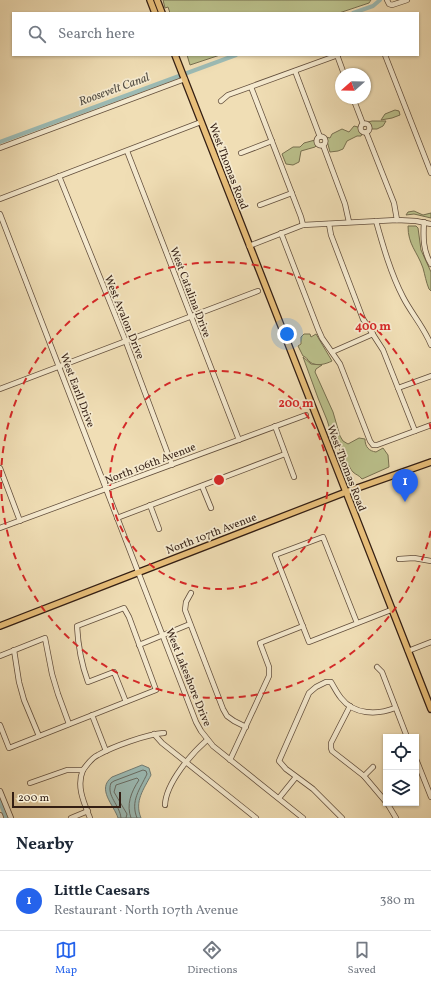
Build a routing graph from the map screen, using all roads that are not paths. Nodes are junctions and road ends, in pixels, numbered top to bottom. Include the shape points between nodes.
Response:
1 (150, 0) edge
2 (157, 0) edge
3 (406, 0) edge
4 (388, 2) edge
5 (155, 12) edge
6 (162, 12) edge
7 (175, 56) edge
8 (335, 56) edge
9 (338, 56) edge
10 (385, 56) edge
11 (342, 68) edge
12 (294, 71) junction
13 (185, 79) junction
14 (251, 87) junction
15 (221, 101) dead end
16 (355, 104) edge
17 (201, 122) junction
18 (272, 141) junction
19 (0, 148) edge
20 (127, 151) junction
21 (241, 153) dead end
22 (431, 173) edge
23 (59, 176) junction
24 (292, 193) junction
25 (0, 199) edge
26 (260, 205) dead end
27 (0, 214) edge
28 (397, 220) junction
29 (376, 221) junction
30 (349, 222) junction
31 (424, 222) junction
32 (329, 224) junction
33 (431, 224) edge
34 (303, 225) junction
35 (281, 233) junction
36 (249, 246) junction
37 (431, 264) edge
38 (258, 291) dead end
39 (191, 316) junction
40 (373, 334) junction
41 (126, 342) junction
42 (431, 344) edge
43 (332, 352) junction
44 (59, 366) junction
45 (431, 376) edge
46 (398, 388) junction
47 (0, 389) edge
48 (306, 414) dead end
49 (431, 425) edge
50 (275, 426) junction
51 (415, 431) junction
52 (239, 440) junction
53 (285, 454) junction
54 (431, 462) edge
55 (172, 464) junction
56 (0, 468) edge
57 (294, 477) dead end
58 (202, 486) junction
59 (106, 489) junction
60 (346, 492) junction
61 (150, 505) junction
62 (211, 508) dead end
63 (117, 518) junction
64 (20, 521) junction
65 (0, 528) edge
66 (159, 529) dead end
67 (400, 559) dead end
68 (431, 561) edge
69 (138, 572) junction
70 (191, 593) dead end
71 (391, 610) junction
72 (358, 623) junction
73 (190, 624) junction
74 (0, 626) edge
75 (303, 626) junction
76 (162, 635) junction
77 (431, 642) edge
78 (139, 645) junction
79 (14, 650) junction
80 (408, 650) junction
81 (0, 656) edge
82 (377, 667) dead end
83 (126, 702) junction
84 (350, 706) junction
85 (395, 708) junction
86 (431, 710) edge
87 (92, 715) junction
88 (69, 724) junction
89 (0, 725) edge
90 (246, 727) junction
91 (154, 734) junction
92 (164, 734) dead end
93 (406, 734) edge
94 (39, 736) junction
95 (207, 740) junction
96 (106, 751) junction
97 (230, 760) junction
98 (185, 762) junction
99 (372, 767) dead end
100 (419, 767) edge
101 (83, 770) junction
102 (364, 776) junction
103 (296, 777) junction
104 (30, 783) dead end
105 (0, 791) edge
106 (431, 797) edge
107 (279, 798) junction
108 (383, 798) edge
109 (165, 805) dead end
110 (388, 806) edge
111 (88, 811) junction
112 (0, 815) edge
113 (1, 818) edge
114 (11, 818) edge
115 (71, 818) edge
116 (90, 818) edge
117 (256, 818) edge
118 (303, 818) edge
119 (342, 818) edge
120 (396, 818) edge

1 - 5 main road
2 - 6 main road
3 - 4 street via 392,5
7 - 13 main road, West Thomas Road
8 - 12 street
9 - 11 street
10 - 22 street
12 - 14 street
12 - 30 street via 320,137 325,139 323,145
13 - 17 main road, West Thomas Road
13 - 19 street
14 - 15 street via 228,95
14 - 18 street
16 - 28 street via 363,124 369,128 366,132 394,203
17 - 20 street
17 - 36 main road, West Thomas Road
18 - 21 street
18 - 24 street
20 - 23 street
20 - 39 street, West Catalina Drive
23 - 25 street
23 - 41 street, West Avalon Drive
24 - 26 street
24 - 34 street
27 - 44 street, West Earll Drive
28 - 29 street
28 - 31 street
29 - 30 street
29 - 42 street via 391,269 403,296
30 - 32 street
31 - 33 street
31 - 37 street via 424,246
32 - 34 street
32 - 40 street via 363,319
34 - 35 street
35 - 36 street
35 - 43 street via 318,329
36 - 60 main road, West Thomas Road
38 - 39 street
39 - 41 street
39 - 52 street, West Catalina Drive
40 - 43 street
40 - 46 street via 383,350
41 - 44 street
41 - 55 street, West Avalon Drive
43 - 51 street via 340,364 373,445
44 - 47 street
44 - 59 street, West Earll Drive
45 - 46 street
46 - 51 street
48 - 50 street, North 106th Avenue
49 - 51 street
50 - 52 street, North 106th Avenue
50 - 53 street
52 - 55 street, North 106th Avenue
53 - 57 street
53 - 58 street
54 - 60 main road, North 107th Avenue
55 - 59 street, North 106th Avenue
56 - 64 street
58 - 61 street
58 - 62 street
59 - 63 street, West Earll Drive
59 - 64 street, North 106th Avenue
60 - 69 main road, North 107th Avenue
60 - 71 main road, West Thomas Road
61 - 63 street
61 - 66 street
63 - 69 street, West Earll Drive
64 - 65 street, North 106th Avenue
67 - 68 street
69 - 74 main road, North 107th Avenue
69 - 76 street, West Lakeshore Drive
70 - 73 street via 185,610
71 - 72 street
71 - 80 main road, West Thomas Road
72 - 75 street via 309,642
72 - 75 street via 323,537 275,555
73 - 76 street
73 - 90 street via 223,709 227,716
75 - 90 street via 260,643 269,667 269,676
76 - 78 street
76 - 95 street, West Lakeshore Drive via 196,722
77 - 80 street
78 - 83 street via 156,690
78 - 83 street via 124,608 78,626 78,644 88,682 114,672
79 - 81 street
79 - 88 street via 45,638 54,681
79 - 94 street via 24,700
80 - 86 main road, West Thomas Road
82 - 85 street via 382,672
83 - 87 street
84 - 85 street via 369,713
84 - 102 street via 331,743 331,748
84 - 103 street via 331,682 326,682 309,693 279,761
85 - 93 street
87 - 88 street
87 - 96 street
88 - 94 street
89 - 94 street via 9,748
90 - 97 street
91 - 92 street
91 - 96 street
91 - 98 street
95 - 97 street, West Lakeshore Drive
95 - 98 street
96 - 101 street via 93,758
97 - 107 street, West Lakeshore Drive
98 - 109 street via 165,796
98 - 117 street
99 - 102 street
100 - 106 street
101 - 104 street via 67,770
101 - 111 street via 80,789
102 - 108 street
103 - 107 street
103 - 119 street via 313,788
105 - 114 street
107 - 118 street, West Lakeshore Drive
110 - 120 street
111 - 115 street
111 - 116 street
112 - 113 street

